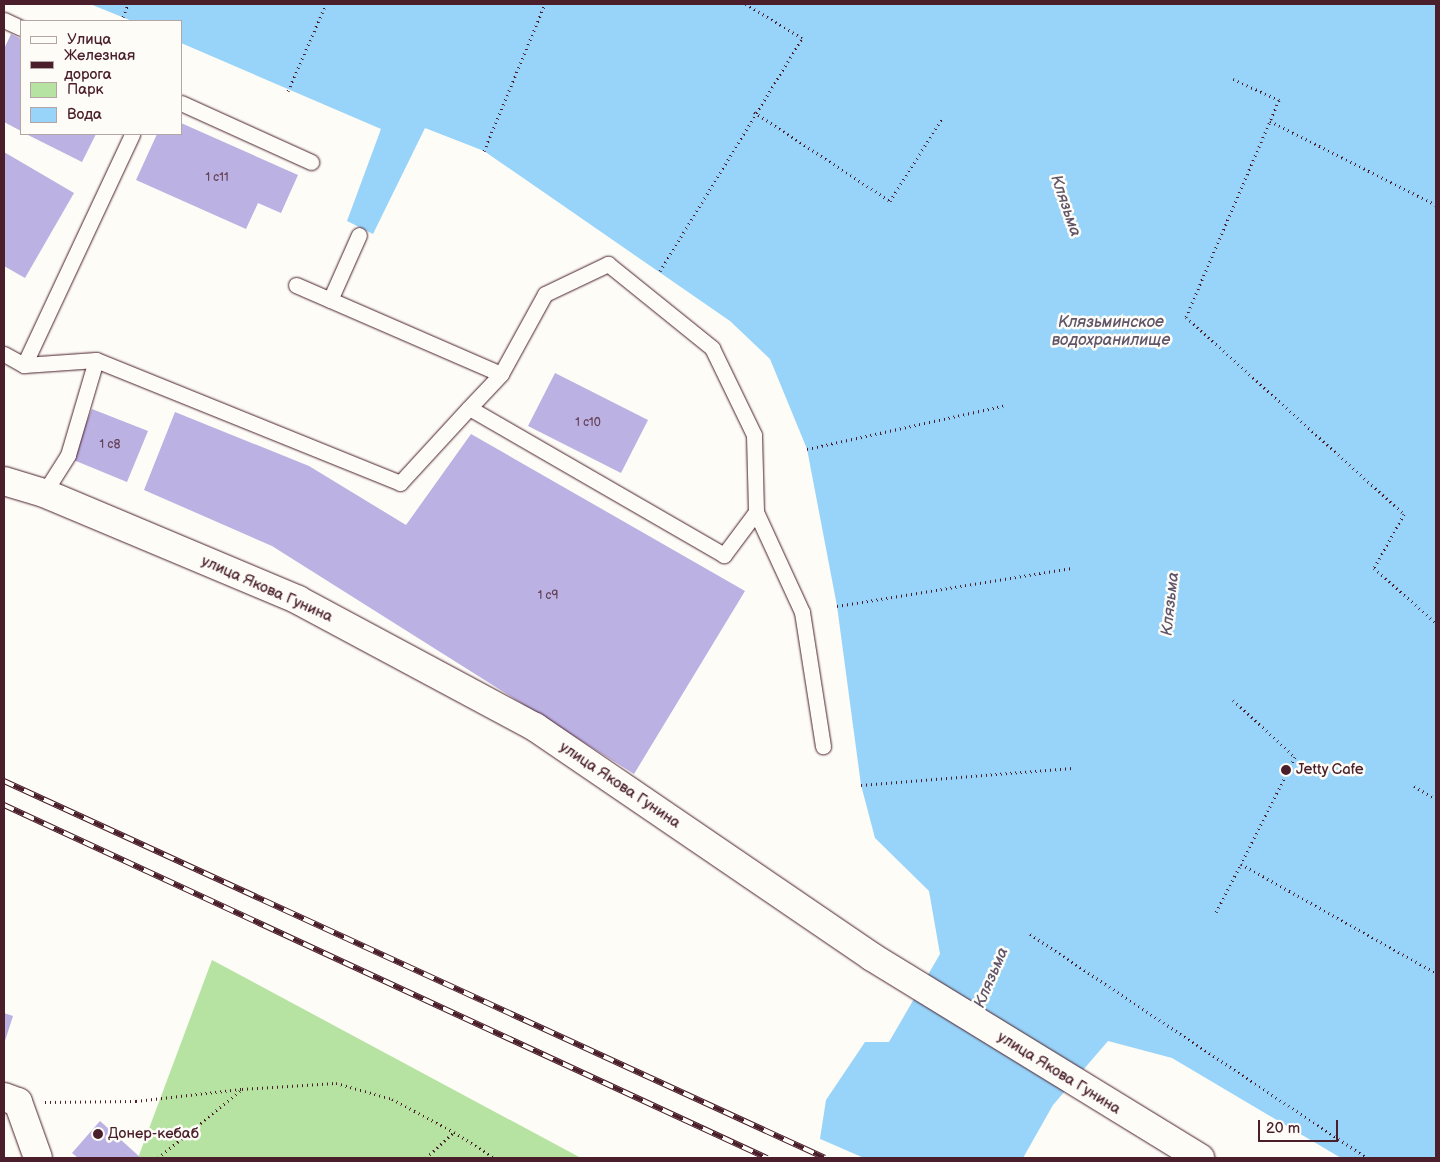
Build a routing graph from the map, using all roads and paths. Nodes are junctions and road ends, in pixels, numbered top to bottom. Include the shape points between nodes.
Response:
1 (128, 4) edge
2 (326, 4) edge
3 (545, 4) edge
4 (746, 4) edge
5 (123, 17) dead end
6 (4, 20) edge
7 (20, 28) edge
8 (1233, 79) dead end
9 (288, 91) dead end
10 (182, 102) edge
11 (754, 112) junction
12 (943, 117) dead end
13 (1270, 121) junction
14 (132, 135) edge
15 (484, 151) dead end
16 (311, 162) dead end
17 (1436, 205) edge
18 (358, 235) dead end
19 (660, 271) dead end
20 (296, 285) dead end
21 (330, 300) junction
22 (4, 354) edge
23 (96, 360) junction
24 (24, 365) junction
25 (501, 374) junction
26 (1003, 406) dead end
27 (469, 408) junction
28 (807, 450) dead end
29 (4, 481) edge
30 (44, 494) junction
31 (756, 512) junction
32 (1072, 568) dead end
33 (837, 606) dead end
34 (1436, 623) edge
35 (1233, 700) dead end
36 (823, 746) dead end
37 (1072, 768) dead end
38 (861, 785) dead end
39 (1414, 786) dead end
40 (1436, 799) edge
41 (1241, 864) junction
42 (1216, 912) dead end
43 (1030, 934) dead end
44 (1436, 973) edge
45 (242, 1089) junction
46 (11, 1099) edge
47 (454, 1132) junction
48 (38, 1158) edge
49 (158, 1158) edge
50 (426, 1158) edge
51 (495, 1158) edge
52 (1200, 1158) edge
53 (1367, 1158) edge

1 - 5 path
2 - 9 path
3 - 15 path
4 - 11 path via 802,38
6 - 7 lane
8 - 13 path via 1279,100
10 - 16 lane
11 - 12 path via 890,201
11 - 19 path
13 - 17 path
13 - 34 path via 1186,317 1404,514 1374,568
14 - 24 lane
18 - 21 lane
20 - 21 lane
21 - 25 lane
22 - 24 lane
23 - 24 lane
23 - 27 lane via 400,483
23 - 30 lane via 68,455
25 - 27 lane
25 - 31 lane via 545,294 608,264 712,348 754,435
26 - 28 path
27 - 31 lane via 724,555
29 - 30 street, улица Якова Гунина
30 - 52 street, улица Якова Гунина via 298,600 535,726 872,957
31 - 36 lane via 802,612
32 - 33 path
35 - 41 path via 1294,757
37 - 38 path
39 - 40 path
41 - 42 path
41 - 44 path
43 - 53 path
45 - 46 path via 136,1101
45 - 47 path via 336,1083 392,1100
45 - 49 path
46 - 48 street
47 - 50 path
47 - 51 path

